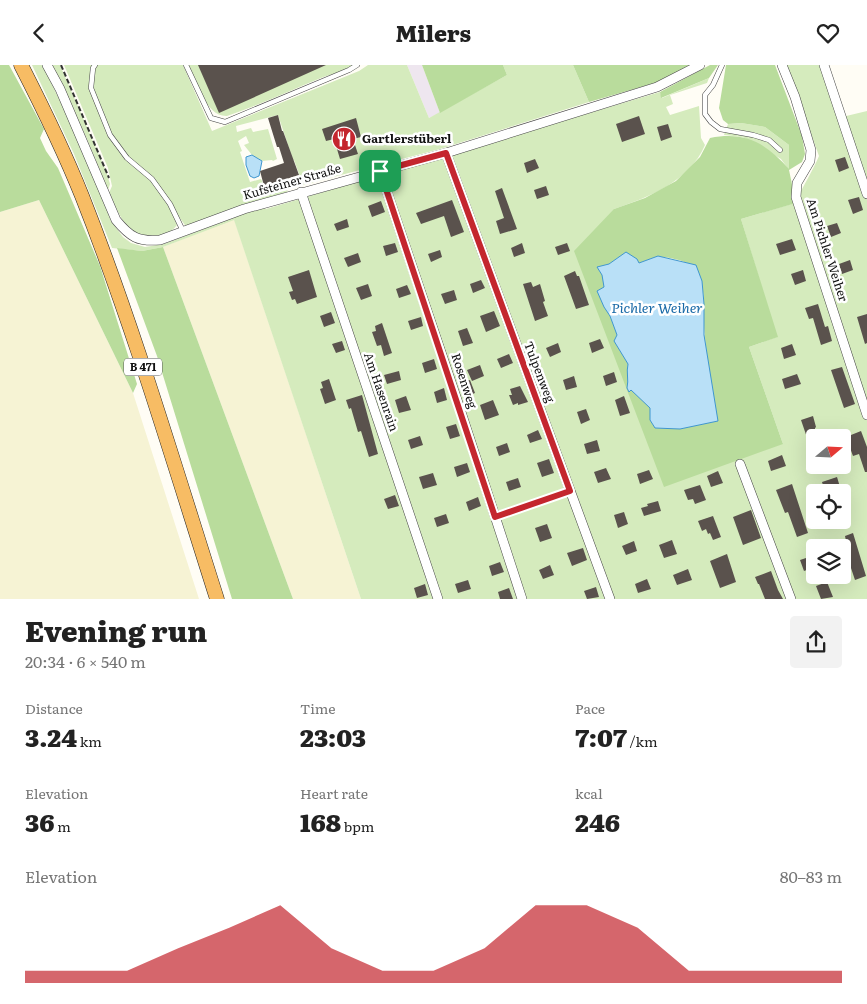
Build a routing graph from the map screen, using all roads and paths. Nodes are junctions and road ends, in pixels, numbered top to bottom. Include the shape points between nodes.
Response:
1 (21, 65) edge
2 (47, 65) edge
3 (95, 65) edge
4 (186, 65) edge
5 (357, 65) edge
6 (700, 65) edge
7 (722, 65) edge
8 (782, 65) edge
9 (824, 65) edge
10 (780, 150) dead end
11 (446, 153) junction
12 (380, 171) junction
13 (301, 192) junction
14 (867, 194) edge
15 (183, 231) junction
16 (867, 415) edge
17 (740, 464) dead end
18 (570, 491) junction
19 (495, 517) junction
20 (217, 599) edge
21 (438, 599) edge
22 (522, 599) edge
23 (610, 599) edge
24 (791, 599) edge

1 - 20 highway, B 471 via 75,179 120,296
2 - 15 street, Kufsteiner Straße via 116,220 125,231 147,241 160,240
3 - 15 lane via 91,88 110,135 127,158 152,179 170,204
4 - 5 lane via 211,118 225,121
6 - 11 street, Kufsteiner Straße via 657,87
7 - 10 lane via 705,95 705,114 710,123 720,129 769,141
8 - 16 street, Am Pichler Weiher via 811,149 810,161 798,183 796,197
9 - 14 street
11 - 12 street, Kufsteiner Straße
11 - 18 street, Tulpenweg
12 - 13 street, Kufsteiner Straße
12 - 19 street, Rosenweg
13 - 15 street, Kufsteiner Straße
13 - 21 street, Am Hasenrain
17 - 24 street
18 - 19 lane
18 - 23 street, Tulpenweg
19 - 22 street, Rosenweg

